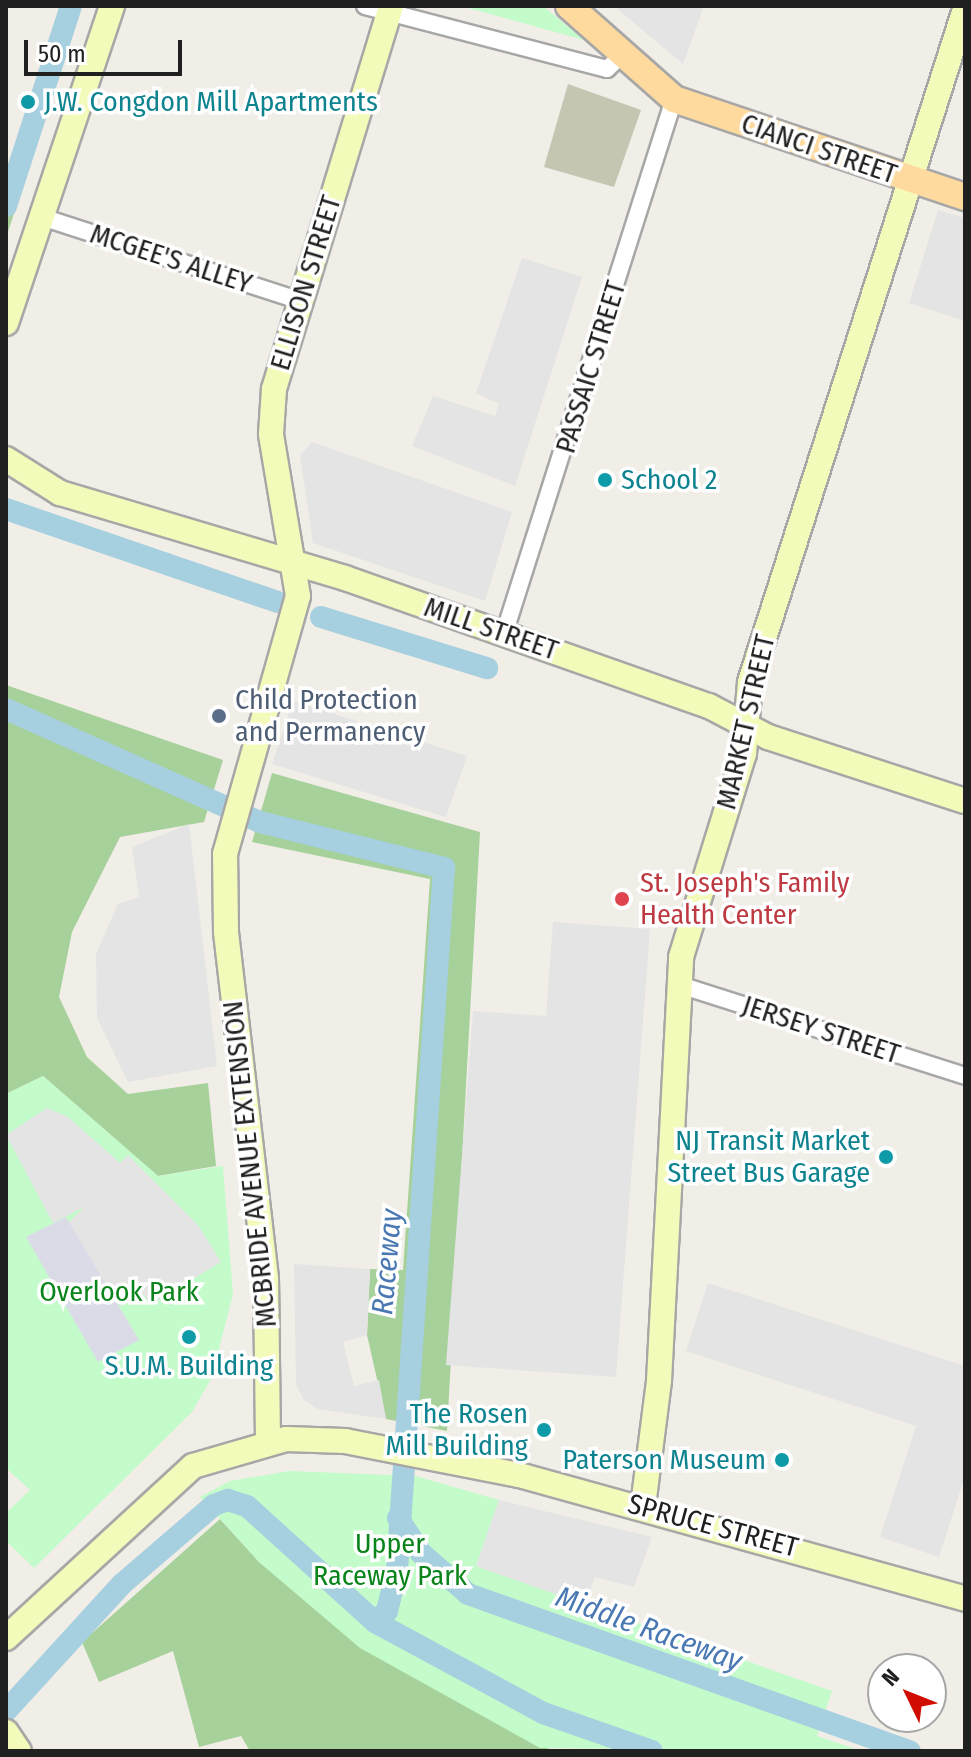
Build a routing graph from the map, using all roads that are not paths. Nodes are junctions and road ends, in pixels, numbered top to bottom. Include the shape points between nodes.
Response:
1 (112, 6) edge
2 (365, 6) edge
3 (569, 6) edge
4 (965, 9) edge
5 (390, 10) edge
6 (623, 54) junction
7 (674, 99) junction
8 (914, 181) junction
9 (965, 197) edge
10 (42, 217) junction
11 (300, 301) junction
12 (6, 323) edge
13 (10, 462) edge
14 (296, 566) junction
15 (504, 634) junction
16 (744, 725) junction
17 (965, 801) edge
18 (677, 984) junction
19 (965, 1076) edge
20 (268, 1441) junction
21 (643, 1506) junction
22 (965, 1599) edge
23 (6, 1638) edge

1 - 10 street
2 - 5 street
3 - 6 main road
4 - 8 street, MARKET STREET
5 - 6 street via 607,69
5 - 11 street, ELLISON STREET
6 - 7 main road
7 - 8 main road, CIANCI STREET
7 - 15 street, PASSAIC STREET
8 - 9 main road, CIANCI STREET
8 - 16 street, MARKET STREET via 750,682
10 - 11 street, MCGEE'S ALLEY
10 - 12 street
11 - 14 street, ELLISON STREET via 274,389 271,434
13 - 14 street, MILL STREET via 60,493
14 - 15 street, MILL STREET
14 - 20 street, MCBRIDE AVENUE EXTENSION via 296,611 236,794 224,903 266,1278
15 - 16 street, MILL STREET
16 - 17 street, MILL STREET
16 - 18 street, MARKET STREET via 744,754
18 - 19 street, JERSEY STREET
18 - 21 street, MARKET STREET via 659,1381
20 - 21 street, SPRUCE STREET via 374,1446
20 - 23 street via 193,1466
21 - 22 street, SPRUCE STREET

